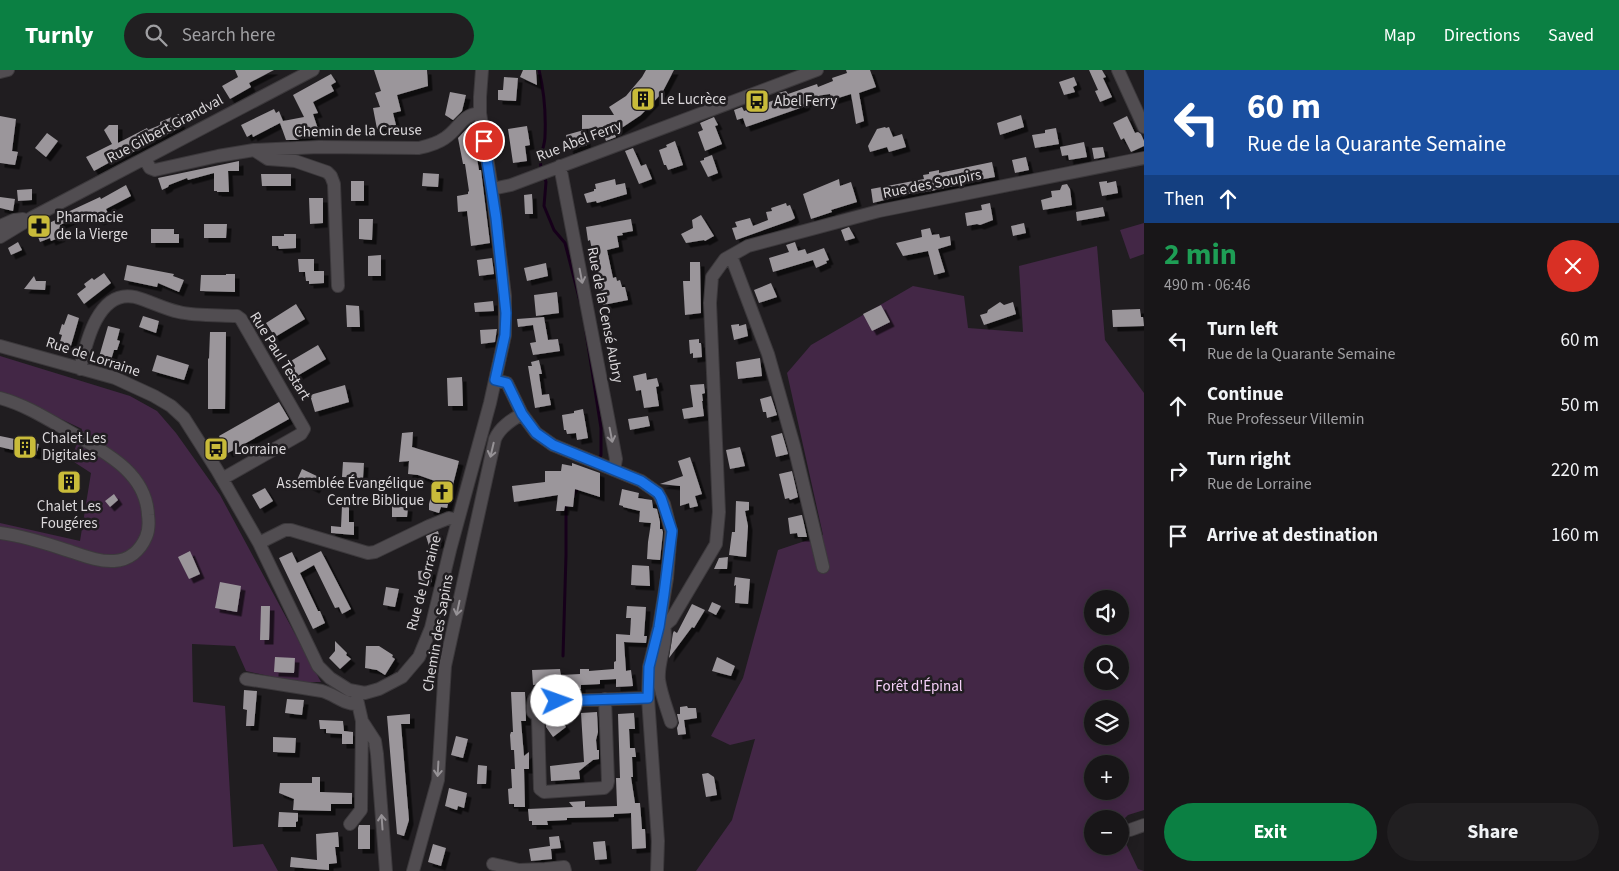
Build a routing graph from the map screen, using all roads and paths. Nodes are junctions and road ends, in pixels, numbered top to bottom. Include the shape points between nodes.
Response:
1 (8, 70) edge
2 (313, 70) edge
3 (482, 70) edge
4 (817, 70) edge
5 (1118, 70) edge
6 (0, 72) edge
7 (480, 113) junction
8 (1144, 127) edge
9 (254, 150) junction
10 (1144, 158) edge
11 (144, 159) junction
12 (560, 166) junction
13 (492, 189) junction
14 (33, 217) junction
15 (0, 226) edge
16 (0, 237) edge
17 (731, 256) junction
18 (338, 286) dead end
19 (0, 346) edge
20 (80, 369) junction
21 (495, 380) junction
22 (0, 398) edge
23 (522, 414) junction
24 (614, 470) junction
25 (222, 479) junction
26 (458, 520) junction
27 (0, 534) edge
28 (259, 543) junction
29 (823, 568) dead end
30 (661, 626) junction
31 (246, 680) dead end
32 (358, 698) junction
33 (648, 698) junction
34 (604, 699) junction
35 (557, 701) junction
36 (538, 717) junction
37 (362, 721) junction
38 (671, 722) dead end
39 (350, 824) dead end
40 (1144, 825) edge
41 (1130, 830) dead end
42 (493, 864) dead end
43 (386, 871) edge
44 (413, 871) edge
45 (565, 871) edge
46 (657, 871) edge

1 - 6 street
2 - 11 street, Rue Gilbert Grandval
3 - 7 street, Rue de Lorraine
4 - 12 street, Rue Abel Ferry
5 - 8 street
7 - 9 street, Chemin de la Creuse via 465,118 446,138 419,148
7 - 13 street, Rue de Lorraine
9 - 11 street, Chemin de la Creuse via 155,170
9 - 18 street, Chemin de la Creuse via 268,158 295,161 331,176
10 - 17 street, Rue des Soupirs via 880,211 748,246
11 - 14 street, Rue Gilbert Grandval
12 - 13 street, Rue Abel Ferry
12 -> 24 street, Rue de la Censé Aubry via 616,459
13 - 21 street, Rue de Lorraine via 506,313 505,335
14 - 15 street, Rue Gilbert Grandval
14 - 16 street, Rue Gilbert Grandval
17 - 29 street via 768,354
17 - 30 street, Rue des Soupirs via 712,277 710,303 719,512 716,544 671,620
19 - 20 street, Rue de Lorraine
20 - 25 street, Rue de Lorraine via 115,378 170,406 184,418
20 - 25 street, Rue Paul Testart via 97,316 107,304 120,297 133,297 179,312 241,319 304,429 301,434
21 - 23 street via 507,383
21 - 26 street, Rue de Lorraine
22 - 27 street via 44,417 124,466 145,495 149,524 141,546 131,557 115,561 96,560 35,540
23 - 24 street via 536,433 553,445
23 -> 44 street, Chemin des Sapins via 498,431 495,439 445,666 438,780
24 - 30 street via 641,481 658,493 672,531
25 - 28 street, Rue de Lorraine
26 - 28 street via 449,518 368,553 291,530
26 - 32 street, Rue de Lorraine via 432,628 418,657 402,677
28 - 32 street, Rue de Lorraine via 318,666
30 - 33 street via 649,667
30 - 38 street via 666,634 659,680
31 - 32 street via 322,691 352,704
32 - 37 street
33 - 34 street
33 - 46 street via 658,841
34 - 35 street
34 - 36 street via 608,781 604,788 544,792 540,789
35 - 36 street via 554,710
35 - 36 street via 552,694 534,698 533,712
37 - 39 street via 361,810
43 -> 37 street via 378,754 375,741
40 - 41 street
42 - 45 street via 518,870 564,867

